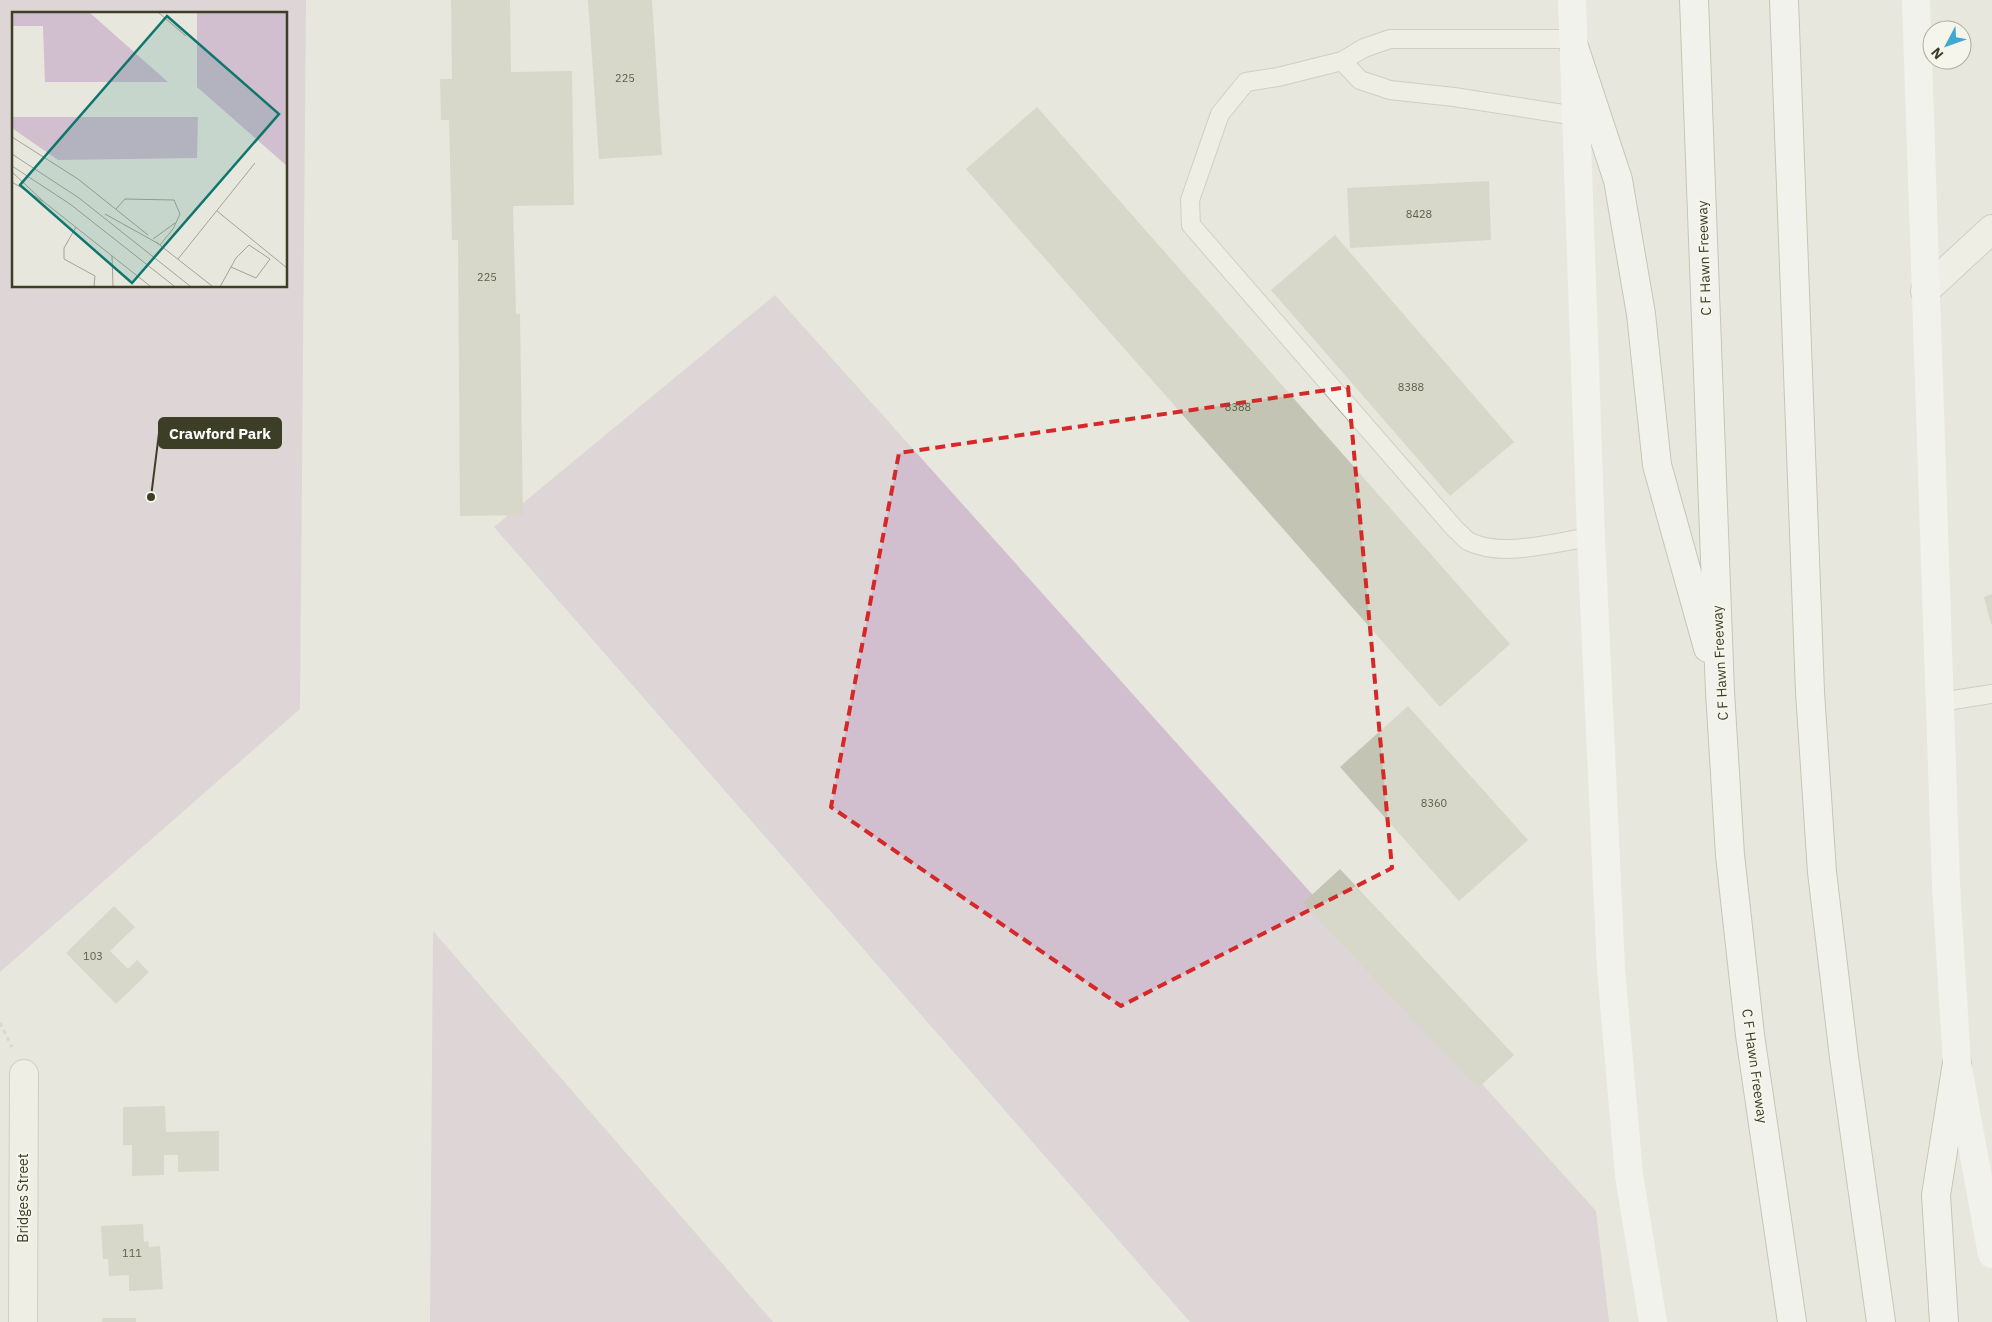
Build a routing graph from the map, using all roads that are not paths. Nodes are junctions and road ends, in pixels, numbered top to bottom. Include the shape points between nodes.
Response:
1 (1572, 0) edge
2 (1694, 0) edge
3 (1784, 0) edge
4 (1916, 0) edge
5 (1574, 43) junction
6 (1342, 61) junction
7 (1576, 116) junction
8 (1992, 230) edge
9 (1925, 291) junction
10 (1591, 537) junction
11 (1720, 692) junction
12 (1992, 694) edge
13 (1940, 702) junction
14 (1957, 1063) junction
15 (24, 1074) dead end
16 (1992, 1254) edge
17 (23, 1322) edge
18 (1653, 1322) edge
19 (1792, 1322) edge
20 (1881, 1322) edge
21 (1944, 1322) edge

1 - 5 main road
2 - 11 main road, C F Hawn Freeway
3 - 20 main road via 1810,692 1822,872
4 - 9 main road
5 - 6 lane via 1390,39 1364,48
5 - 7 main road
5 - 11 main road via 1618,180 1641,314 1657,465
6 - 7 lane via 1360,80 1390,90
6 - 10 lane via 1246,82 1220,114 1190,200 1192,225 1469,542 1492,549
7 - 10 main road
8 - 9 street
9 - 13 main road
10 - 18 main road via 1610,969 1629,1175
11 - 19 main road, C F Hawn Freeway via 1730,855 1750,1035
12 - 13 lane
13 - 14 main road via 1946,885
14 - 16 main road
14 - 21 main road via 1936,1195
15 - 17 street, Bridges Street

